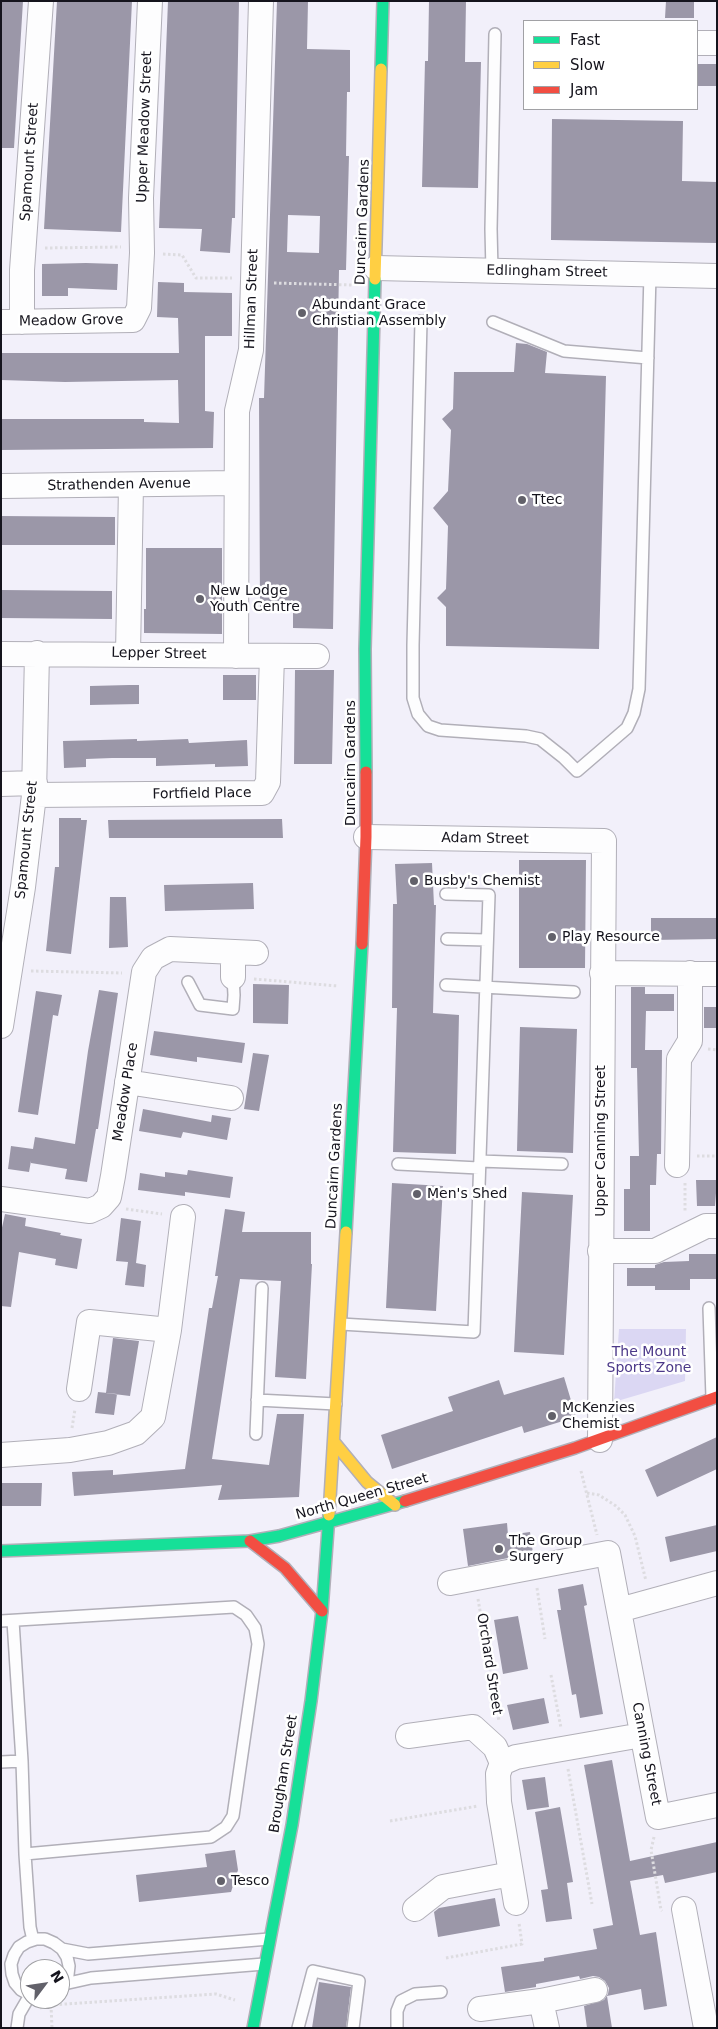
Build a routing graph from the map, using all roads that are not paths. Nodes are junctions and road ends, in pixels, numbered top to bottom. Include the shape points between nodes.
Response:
1 (41, 1) edge
2 (150, 1) edge
3 (261, 1) edge
4 (384, 1) edge
5 (495, 34) dead end
6 (698, 43) edge
7 (717, 43) edge
8 (142, 253) joint
9 (492, 270) junction
10 (650, 274) junction
11 (717, 276) edge
12 (376, 277) junction
13 (422, 321) dead end
14 (12, 322) edge
15 (493, 322) dead end
16 (648, 358) junction
17 (236, 483) junction
18 (131, 485) junction
19 (1, 486) edge
20 (37, 653) junction
21 (1, 654) edge
22 (128, 654) junction
23 (236, 656) junction
24 (272, 656) junction
25 (317, 656) dead end
26 (1, 784) edge
27 (34, 789) junction
28 (366, 837) junction
29 (604, 842) joint
30 (446, 894) dead end
31 (447, 939) dead end
32 (487, 940) junction
33 (602, 973) junction
34 (690, 973) junction
35 (717, 974) edge
36 (233, 977) joint
37 (188, 982) dead end
38 (446, 985) dead end
39 (486, 988) junction
40 (574, 992) dead end
41 (1, 1026) edge
42 (127, 1082) junction
43 (231, 1098) dead end
44 (398, 1164) dead end
45 (562, 1164) dead end
46 (480, 1165) junction
47 (677, 1165) road end
48 (1, 1199) edge
49 (182, 1217) road end
50 (717, 1226) edge
51 (600, 1251) junction
52 (262, 1288) dead end
53 (709, 1308) dead end
54 (341, 1324) junction
55 (169, 1330) junction
56 (78, 1389) road end
57 (715, 1397) edge
58 (258, 1400) junction
59 (336, 1404) junction
60 (256, 1434) dead end
61 (600, 1440) junction
62 (334, 1442) junction
63 (1, 1455) edge
64 (396, 1505) junction
65 (328, 1523) junction
66 (250, 1541) junction
67 (1, 1551) edge
68 (450, 1583) dead end
69 (717, 1583) edge
70 (619, 1610) junction
71 (322, 1611) junction
72 (1, 1621) edge
73 (13, 1621) junction
74 (642, 1735) junction
75 (408, 1736) dead end
76 (499, 1755) junction
77 (22, 1761) junction
78 (1, 1762) edge
79 (717, 1805) edge
80 (25, 1854) junction
81 (511, 1874) junction
82 (516, 1903) road end
83 (415, 1909) dead end
84 (684, 1909) road end
85 (269, 1939) junction
86 (33, 1940) junction
87 (62, 1949) junction
88 (66, 1959) edge
89 (264, 1964) junction
90 (70, 1984) edge
91 (20, 1987) edge
92 (594, 1990) dead end
93 (441, 1992) dead end
94 (540, 2000) junction
95 (22, 2009) edge
96 (480, 2009) dead end
97 (699, 2026) edge
98 (17, 2028) edge
99 (253, 2028) edge
100 (298, 2028) edge
101 (353, 2028) edge
102 (397, 2028) edge
103 (547, 2028) edge

1 - 14 street, Spamount Street via 22,270
2 - 8 street, Upper Meadow Street via 141,198
3 - 17 street, Hillman Street via 251,350 237,411
4 - 12 street, Duncairn Gardens
5 - 9 lane
6 - 7 street
8 - 14 street, Meadow Grove via 139,308 133,320
9 - 10 street, Edlingham Street
9 - 12 street, Edlingham Street
10 - 11 street, Edlingham Street
10 - 16 lane
12 - 28 street, Duncairn Gardens via 365,649
13 - 16 lane via 412,698 418,714 428,726 440,730 540,739 577,771 627,728 639,689
15 - 16 lane via 564,351
17 - 18 street, Strathenden Avenue
17 - 23 street, Hillman Street
18 - 19 street, Strathenden Avenue
18 - 22 street
20 - 21 street, Lepper Street
20 - 22 street, Lepper Street
20 - 27 street, Spamount Street
22 - 23 street, Lepper Street
23 - 24 street, Lepper Street
24 - 25 street, Lepper Street
24 - 27 street, Fortfield Place via 268,782 262,793
26 - 27 street
27 - 41 street, Spamount Street via 23,887
28 - 29 street, Adam Street
28 - 54 street, Duncairn Gardens via 361,988
29 - 33 street, Upper Canning Street
30 - 32 lane via 489,895
31 - 32 lane
32 - 39 lane
33 - 34 street
33 - 51 street, Upper Canning Street
34 - 35 street
34 - 47 street via 690,1041 679,1059
36 - 37 lane via 232,1009 200,1005
36 - 42 street, Meadow Place via 245,953 170,948 153,958 144,972
38 - 39 lane
39 - 40 lane
39 - 46 lane
42 - 43 street
42 - 48 street, Meadow Place via 109,1197 101,1206 90,1210
44 - 46 lane
45 - 46 lane
46 - 54 lane via 474,1332
49 - 55 street
50 - 51 street via 706,1226 655,1251
51 - 61 street, Upper Canning Street
52 - 58 lane
53 - 57 lane
54 - 59 street, Duncairn Gardens
55 - 56 street via 89,1322
55 - 63 street via 153,1417 136,1433 108,1443 70,1450
57 - 61 street, North Queen Street
58 - 59 lane
58 - 60 lane
59 - 62 street, Duncairn Gardens
61 - 64 street, North Queen Street
62 - 64 street via 367,1482
62 - 65 street, Duncairn Gardens
64 - 65 street, North Queen Street
65 - 66 street, North Queen Street
65 - 71 street, Brougham Street
66 - 67 street, North Queen Street
66 - 71 street via 285,1568
68 - 70 street, Canning Street via 533,1567 602,1544
69 - 70 street
70 - 74 street, Canning Street
71 - 85 street, Brougham Street via 312,1701 292,1825
72 - 73 lane
73 - 77 lane
73 - 80 lane via 234,1608 246,1615 255,1628 258,1644 233,1816 226,1827 211,1838
74 - 76 street via 516,1757
74 - 79 street, Canning Street via 658,1817
75 - 76 street via 473,1727
76 - 81 street via 500,1802
77 - 78 lane
77 - 80 lane
80 - 86 lane
81 - 82 street
81 - 83 street via 443,1887
84 - 97 street
85 - 87 lane via 88,1954
85 - 89 street, Brougham Street
86 - 87 lane via 46,1940
86 - 91 lane via 19,1947 11,1964 15,1983
87 - 88 lane
89 - 90 lane via 91,1978
89 - 99 street, Brougham Street
92 - 94 street
93 - 102 lane via 414,1994 401,2001
94 - 96 street
94 - 103 street
95 - 98 lane
100 - 101 lane via 313,1971 359,1981

